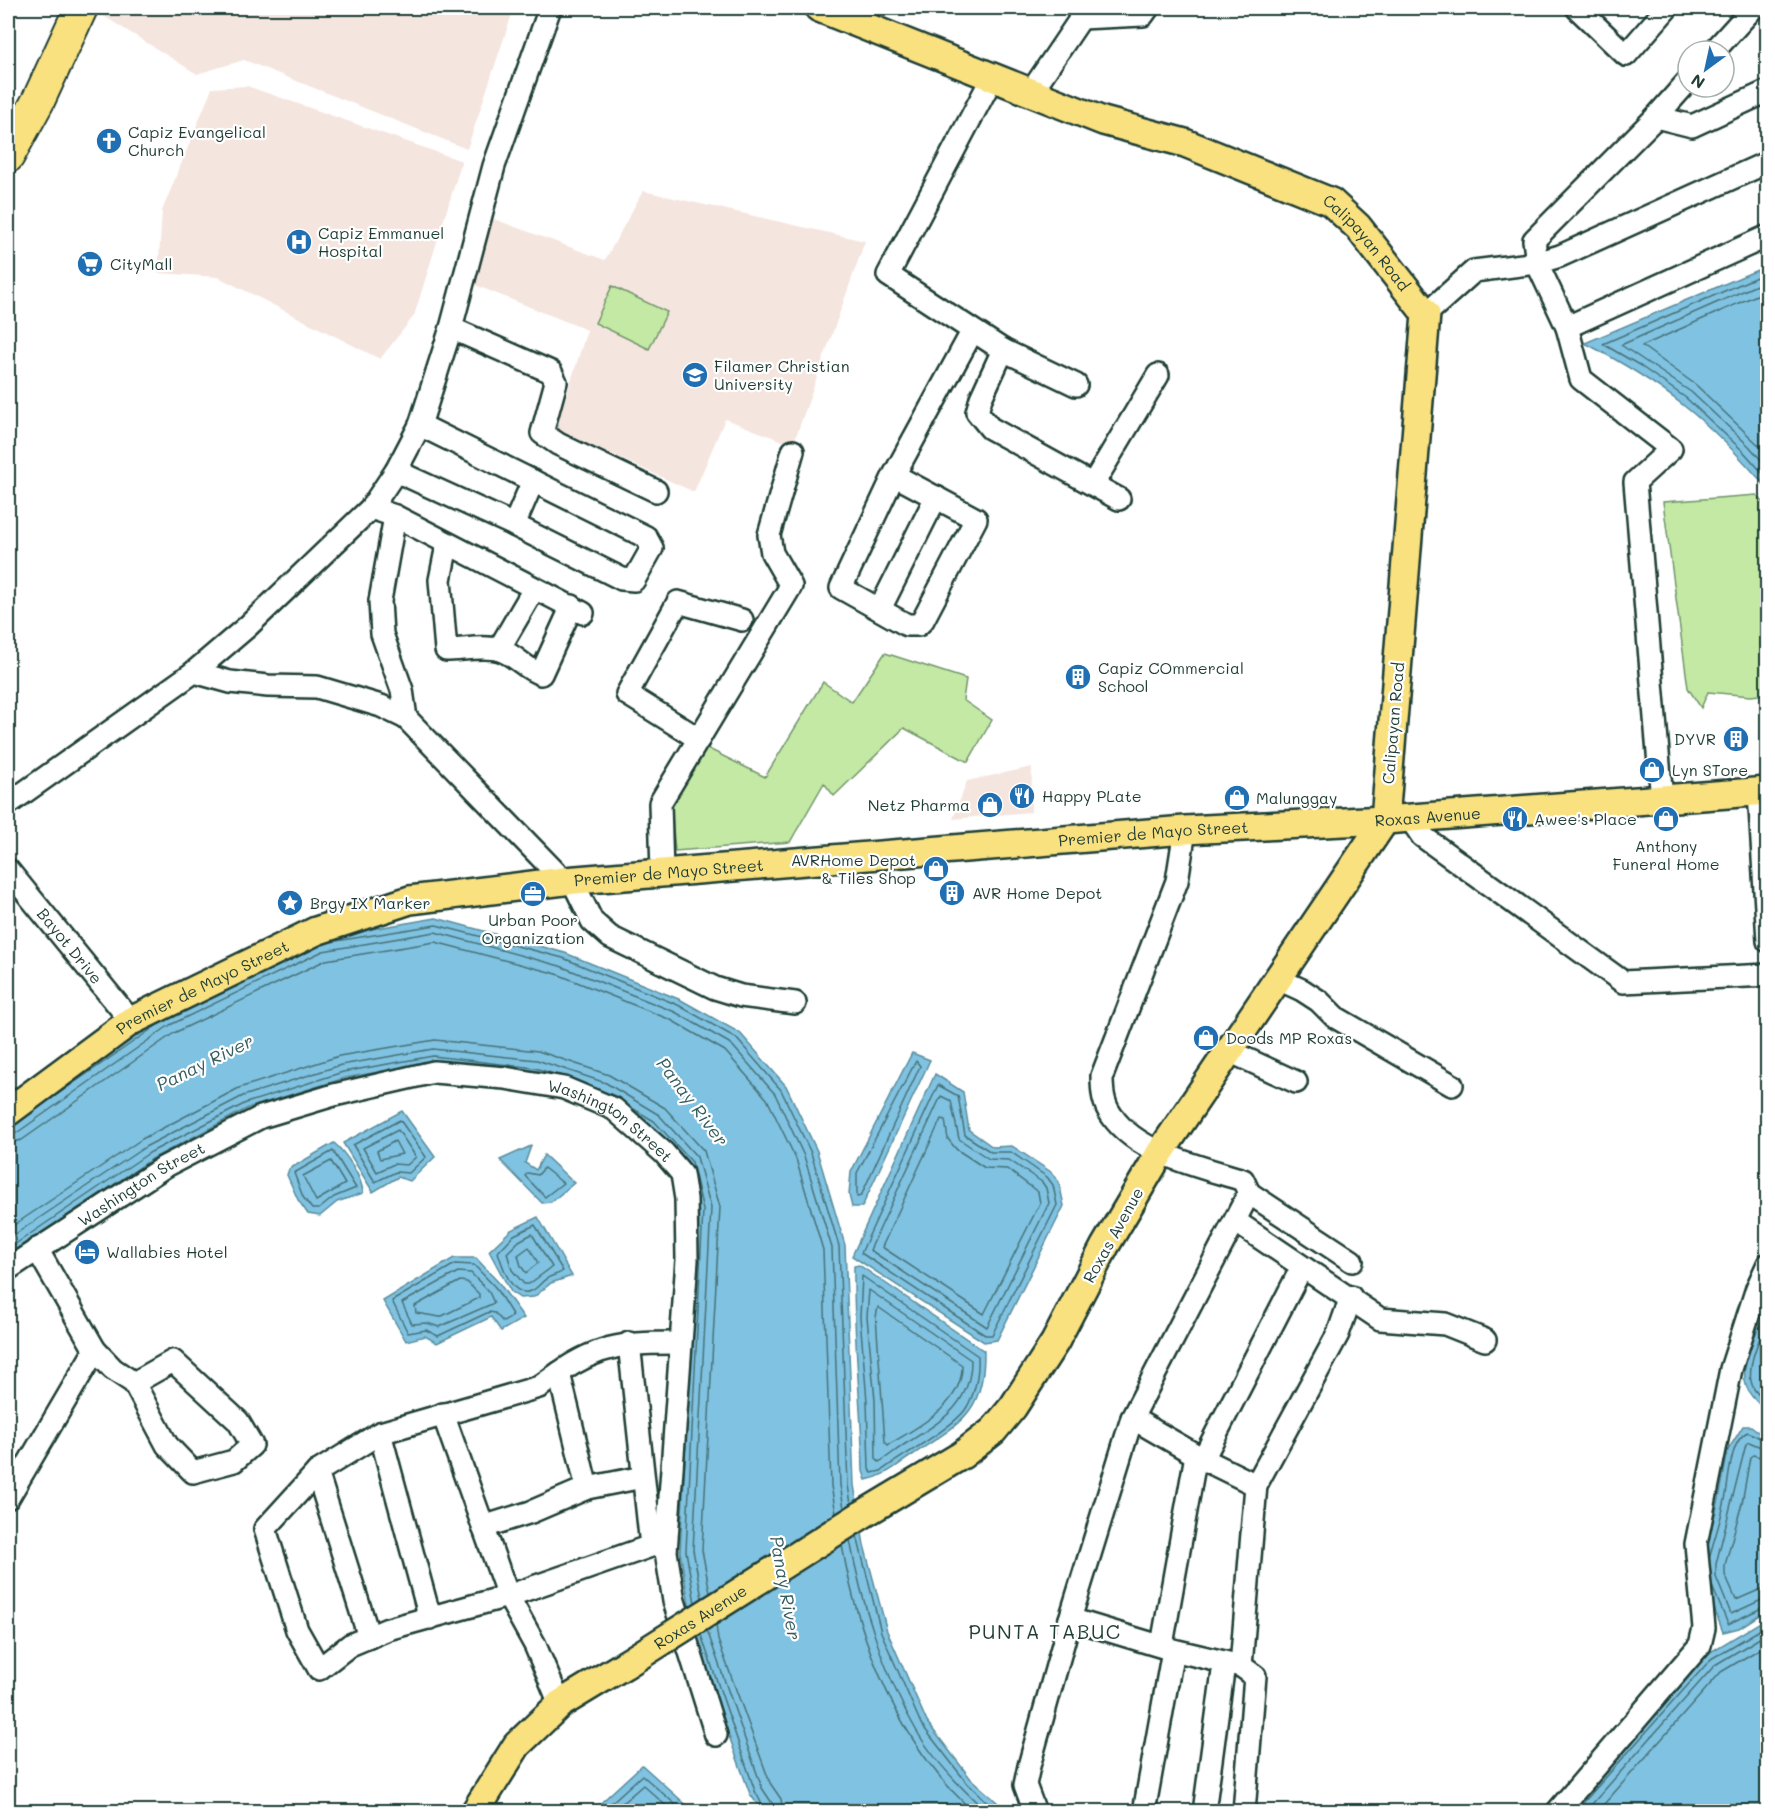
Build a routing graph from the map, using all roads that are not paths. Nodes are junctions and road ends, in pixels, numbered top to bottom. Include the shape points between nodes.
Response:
1 (81, 8) edge
2 (550, 8) edge
3 (819, 8) edge
4 (1148, 8) edge
5 (1577, 8) edge
6 (1665, 8) edge
7 (1753, 8) edge
8 (1079, 13) edge
9 (1725, 39) edge
10 (992, 78) junction
11 (1767, 91) edge
12 (1031, 92) junction
13 (1676, 94) edge
14 (1656, 117) junction
15 (8, 156) edge
16 (1767, 162) edge
17 (1767, 237) edge
18 (1537, 262) junction
19 (1426, 314) junction
20 (451, 327) junction
21 (1567, 327) junction
22 (972, 332) junction
23 (1003, 350) junction
24 (1158, 375) dead end
25 (1076, 385) dead end
26 (420, 425) junction
27 (793, 451) dead end
28 (396, 471) junction
29 (894, 475) junction
30 (533, 481) junction
31 (1094, 484) junction
32 (656, 491) dead end
33 (936, 497) junction
34 (1119, 499) dead end
35 (371, 508) junction
36 (395, 516) junction
37 (514, 525) junction
38 (447, 545) junction
39 (534, 589) junction
40 (880, 609) junction
41 (742, 620) dead end
42 (499, 649) junction
43 (194, 672) junction
44 (406, 718) junction
45 (699, 739) junction
46 (1763, 792) edge
47 (1662, 800) junction
48 (8, 804) edge
49 (1397, 818) junction
50 (1185, 830) junction
51 (8, 870) edge
52 (662, 874) junction
53 (568, 881) junction
54 (1767, 941) edge
55 (1767, 975) edge
56 (1278, 979) junction
57 (795, 1003) dead end
58 (131, 1021) junction
59 (1229, 1051) junction
60 (1296, 1083) dead end
61 (1452, 1085) dead end
62 (8, 1112) edge
63 (1160, 1153) junction
64 (1249, 1193) junction
65 (1235, 1221) junction
66 (37, 1249) junction
67 (1352, 1261) dead end
68 (1767, 1264) edge
69 (1302, 1267) junction
70 (8, 1269) edge
71 (1351, 1297) junction
72 (1485, 1340) dead end
73 (628, 1343) junction
74 (679, 1343) junction
75 (95, 1350) junction
76 (559, 1372) junction
77 (134, 1383) junction
78 (443, 1414) junction
79 (1132, 1418) junction
80 (380, 1433) junction
81 (1200, 1457) junction
82 (317, 1473) junction
83 (644, 1477) junction
84 (1256, 1485) junction
85 (587, 1488) junction
86 (8, 1498) edge
87 (483, 1527) junction
88 (508, 1596) junction
89 (430, 1618) junction
90 (1070, 1619) junction
91 (369, 1637) junction
92 (1167, 1648) junction
93 (1232, 1665) junction
94 (560, 1704) junction
95 (716, 1735) dead end
96 (475, 1812) edge
97 (1035, 1812) edge
98 (1144, 1812) edge
99 (1204, 1812) edge
100 (1244, 1812) edge
101 (1557, 1812) edge

1 - 15 highway
2 - 20 street via 494,166
3 - 10 main road, Calipayan Road
4 - 8 street via 1143,15
5 - 6 street via 1626,55
7 - 9 street
8 - 12 street
10 - 12 main road, Calipayan Road
10 - 22 street via 888,275
11 - 14 street via 1692,126
12 - 19 main road, Calipayan Road via 1103,121 1185,143 1331,202 1358,227
13 - 14 street
14 - 18 street via 1534,240
16 - 18 street via 1560,256
17 - 21 street
18 - 19 street via 1474,271
18 - 21 street
19 - 49 main road, Calipayan Road
20 - 26 street
20 - 32 street via 551,372 556,382 542,433
21 - 47 street via 1581,379 1671,449 1635,482
22 - 23 street
22 - 29 street
23 - 25 street
23 - 31 street via 977,412 990,428
24 - 31 street
26 - 28 street
26 - 30 street
27 - 45 street via 769,535 772,553 791,586
28 - 35 street
28 - 37 street
29 - 33 street
29 - 40 street via 841,588
30 - 37 street
30 - 37 street via 646,537 652,548 634,580 622,579
31 - 34 street
33 - 40 street
33 - 40 street via 976,519 969,533 923,620 907,625
35 - 36 street
35 - 43 street
36 - 38 street
36 - 44 street via 380,601 382,634 402,690
38 - 39 street
38 - 42 street via 440,580 446,650
39 - 42 street
39 - 42 street via 578,610 542,674 529,671
41 - 45 street via 678,602 627,694
43 - 44 street via 230,682 317,687 381,706
43 - 48 street
44 - 53 street
45 - 52 street via 660,803
46 - 47 main road, Roxas Avenue
46 - 54 street
47 - 49 main road, Roxas Avenue
49 - 50 main road, Premier de Mayo Street
49 - 55 street via 1623,982
49 - 56 main road, Roxas Avenue
50 - 52 main road, Premier de Mayo Street
50 - 63 street via 1177,881 1102,1076 1103,1097 1112,1117
51 - 58 street, Bayot Drive
52 - 53 main road, Premier de Mayo Street
53 - 57 street via 592,921 610,937 715,988 741,996
53 - 58 main road, Premier de Mayo Street via 410,900 316,932
56 - 59 main road, Roxas Avenue
56 - 61 street via 1302,990 1335,1017
58 - 62 main road, Premier de Mayo Street
59 - 60 street
59 - 63 main road, Roxas Avenue
63 - 64 street via 1243,1180
63 - 94 main road, Roxas Avenue, bridge via 1055,1342 993,1431 962,1455
64 - 65 street
64 - 67 street
65 - 69 street
65 - 79 street
66 - 70 street, Washington Street
66 - 74 street, Washington Street via 164,1167 261,1117 334,1095 435,1072 505,1078 564,1088 614,1109 682,1174 687,1260
66 - 75 street
68 - 101 street via 1731,1369 1696,1544 1704,1628 1700,1645
69 - 71 street
69 - 81 street
71 - 72 street via 1380,1318 1445,1324
71 - 84 street via 1338,1334
73 - 74 street
73 - 76 street via 581,1357
73 - 83 street
74 - 95 street, Washington Street via 666,1552 674,1601
75 - 77 street
75 - 86 street
76 - 78 street via 538,1387
76 - 85 street
77 - 77 street via 173,1361 238,1421 252,1444 234,1461 193,1472 166,1445
78 - 80 street
78 - 87 street
79 - 81 street
79 - 90 street
80 - 82 street
80 - 89 street
81 - 84 street
81 - 92 street
82 - 91 street
82 - 91 street via 265,1529 290,1608 319,1670 350,1645
83 - 85 street
83 - 88 street via 651,1546
84 - 93 street
85 - 87 street
87 - 88 street
88 - 89 street
88 - 94 street via 535,1645
89 - 91 street
90 - 92 street
90 - 97 street via 1025,1785
92 - 93 street
92 - 98 street
93 - 99 street
93 - 100 street via 1255,1676
94 - 96 main road, Roxas Avenue via 518,1745

